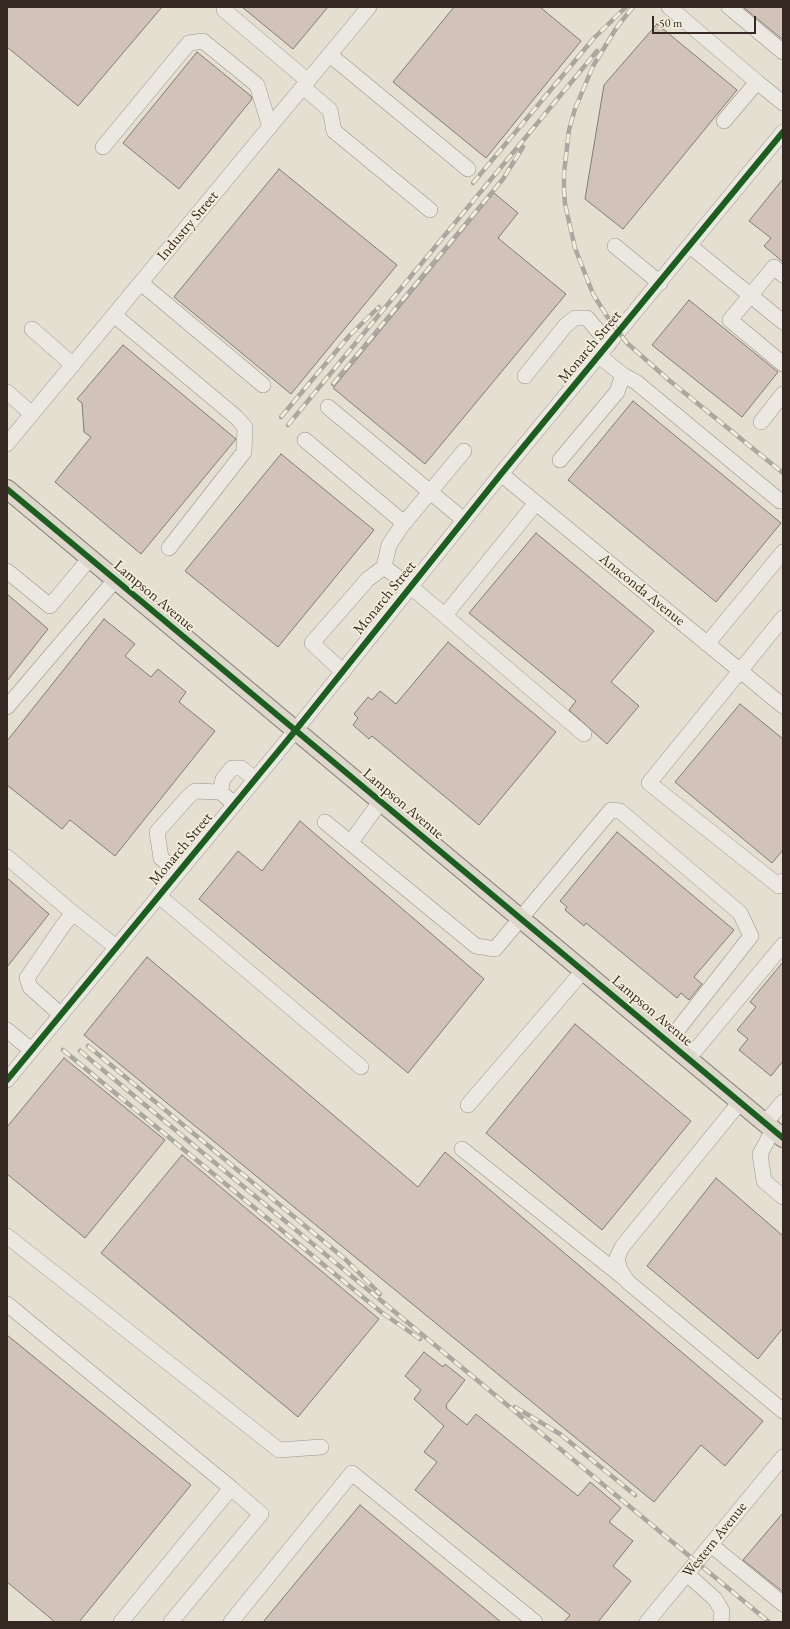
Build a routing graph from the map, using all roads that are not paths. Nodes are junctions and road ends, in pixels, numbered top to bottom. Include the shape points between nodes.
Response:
1 (225, 7) edge
2 (369, 7) edge
3 (669, 7) edge
4 (729, 7) edge
5 (783, 52) edge
6 (330, 55) junction
7 (757, 82) junction
8 (305, 84) junction
9 (783, 103) edge
10 (724, 121) dead end
11 (270, 127) junction
12 (783, 132) edge
13 (103, 147) dead end
14 (468, 169) dead end
15 (430, 210) dead end
16 (615, 246) dead end
17 (690, 246) junction
18 (783, 275) edge
19 (660, 282) junction
20 (141, 283) junction
21 (750, 295) junction
22 (114, 315) junction
23 (783, 322) edge
24 (32, 329) dead end
25 (604, 350) junction
26 (781, 360) edge
27 (73, 365) junction
28 (623, 375) junction
29 (525, 376) dead end
30 (263, 384) dead end
31 (7, 392) edge
32 (783, 394) edge
33 (328, 407) dead end
34 (32, 414) junction
35 (761, 422) dead end
36 (305, 440) dead end
37 (7, 444) edge
38 (464, 451) dead end
39 (560, 460) dead end
40 (501, 474) junction
41 (7, 489) edge
42 (430, 492) junction
43 (780, 501) dead end
44 (536, 503) junction
45 (464, 520) junction
46 (404, 523) junction
47 (169, 548) dead end
48 (783, 552) edge
49 (90, 558) junction
50 (384, 566) junction
51 (7, 572) edge
52 (115, 580) junction
53 (410, 586) junction
54 (445, 615) junction
55 (780, 628) edge
56 (707, 644) junction
57 (739, 670) junction
58 (343, 672) junction
59 (783, 706) edge
60 (7, 707) edge
61 (295, 731) junction
62 (584, 734) dead end
63 (255, 779) junction
64 (220, 792) junction
65 (380, 802) junction
66 (235, 804) junction
67 (325, 822) dead end
68 (350, 842) junction
69 (7, 857) edge
70 (178, 873) junction
71 (783, 881) edge
72 (159, 896) junction
73 (73, 913) junction
74 (520, 919) junction
75 (783, 945) edge
76 (116, 947) junction
77 (583, 971) junction
78 (61, 1015) junction
79 (7, 1030) edge
80 (668, 1042) junction
81 (31, 1050) junction
82 (688, 1059) junction
83 (361, 1067) dead end
84 (7, 1080) edge
85 (740, 1102) junction
86 (783, 1102) edge
87 (468, 1105) dead end
88 (774, 1130) edge
89 (462, 1149) dead end
90 (783, 1197) edge
91 (7, 1236) edge
92 (628, 1282) junction
93 (7, 1304) edge
94 (783, 1410) edge
95 (322, 1447) dead end
96 (781, 1464) edge
97 (231, 1488) junction
98 (711, 1545) junction
99 (686, 1574) junction
100 (783, 1604) edge
101 (121, 1622) edge
102 (171, 1622) edge
103 (231, 1622) edge
104 (534, 1622) edge
105 (647, 1622) edge
106 (721, 1622) edge

1 - 8 street via 224,10
2 - 6 street, Industry Street
3 - 7 street
4 - 5 street
6 - 8 street, Industry Street
6 - 14 street
7 - 9 street
7 - 10 street
8 - 11 street, Industry Street
8 - 15 street via 330,110 334,131
11 - 13 street via 257,85 203,41 189,43
11 - 20 street, Industry Street
12 - 17 street, Monarch Street
16 - 19 street
17 - 19 street, Monarch Street
17 - 21 street
18 - 21 street via 774,267
19 - 25 street, Monarch Street
20 - 22 street, Industry Street
20 - 30 street
21 - 23 street
21 - 26 street via 730,320
22 - 27 street, Industry Street
22 - 47 street via 245,427 244,452
24 - 27 street
25 - 28 street
25 - 29 street via 587,318 575,318 566,325
25 - 40 street, Monarch Street
27 - 34 street, Industry Street
28 - 39 street via 616,392
28 - 43 street via 642,386
31 - 34 street
32 - 35 street
33 - 42 street
34 - 37 street, Industry Street
36 - 46 street
38 - 42 street
40 - 44 street, Anaconda Avenue
40 - 45 street, Monarch Street
41 - 49 main road, Lampson Avenue
42 - 45 street
42 - 46 street
44 - 54 street
44 - 56 street, Anaconda Avenue
45 - 53 street, Monarch Street
46 - 50 street via 390,545
48 - 56 street
49 - 51 street via 50,606
49 - 52 main road, Lampson Avenue
50 - 53 street
50 - 58 street via 368,579 312,643
52 - 60 street
52 - 61 main road, Lampson Avenue
53 - 54 street
53 - 58 street, Monarch Street
54 - 62 street
55 - 57 street
56 - 57 street, Anaconda Avenue
57 - 59 street, Anaconda Avenue
57 - 71 street via 649,783 779,886
58 - 61 street, Monarch Street
61 - 63 street, Monarch Street
61 - 65 main road, Lampson Avenue
63 - 64 street via 241,768 232,768 223,779
63 - 66 street, Monarch Street
64 - 66 street
64 - 70 street via 195,791 157,832 162,858
65 - 68 street
65 - 74 main road, Lampson Avenue
66 - 70 street, Monarch Street
67 - 68 street
68 - 74 street via 476,946 495,949
69 - 73 street
70 - 72 street, Monarch Street
72 - 76 street, Monarch Street
72 - 83 street
73 - 76 street
73 - 78 street via 27,978 30,987
74 - 77 main road, Lampson Avenue
74 - 80 street via 611,810 620,811 740,913 750,936
75 - 82 street
76 - 78 street, Monarch Street
77 - 80 main road, Lampson Avenue
77 - 87 street
78 - 81 street, Monarch Street
79 - 81 street
80 - 82 main road, Lampson Avenue
81 - 84 street, Monarch Street
82 - 85 main road, Lampson Avenue
85 - 88 main road, Lampson Avenue
85 - 92 street via 622,1246 617,1258 620,1270
86 - 88 street
88 - 90 street via 760,1154 764,1181
89 - 92 street
91 - 95 street via 279,1450
92 - 94 street
93 - 97 street
96 - 98 street, Western Avenue
97 - 101 street
97 - 102 street via 261,1514
98 - 99 street, Western Avenue
98 - 100 street
99 - 105 street, Western Avenue
99 - 106 street via 715,1599 722,1611
103 - 104 street via 352,1473

